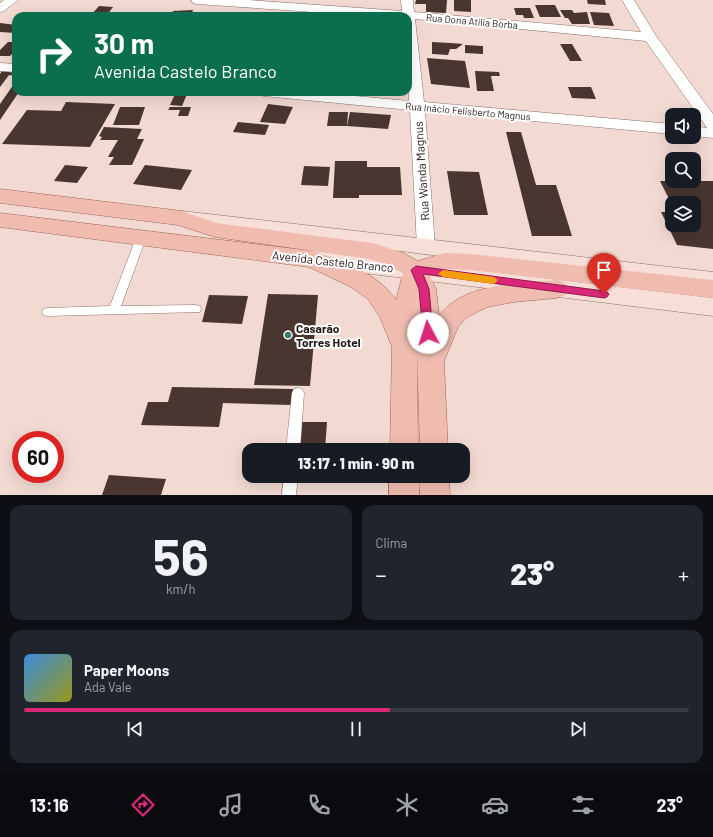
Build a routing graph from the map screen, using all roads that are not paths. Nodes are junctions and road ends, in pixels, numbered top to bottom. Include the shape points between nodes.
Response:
1 (12, 0) edge
2 (197, 0) edge
3 (628, 0) edge
4 (0, 8) edge
5 (408, 8) edge
6 (650, 37) junction
7 (412, 52) edge
8 (0, 67) edge
9 (12, 68) edge
10 (305, 96) edge
11 (417, 107) junction
12 (713, 124) edge
13 (665, 128) edge
14 (701, 132) edge
15 (713, 133) edge
16 (0, 196) edge
17 (182, 218) junction
18 (0, 220) edge
19 (141, 238) junction
20 (426, 247) junction
21 (312, 259) junction
22 (416, 270) junction
23 (713, 281) edge
24 (557, 289) junction
25 (713, 289) edge
26 (713, 307) edge
27 (196, 309) dead end
28 (114, 311) junction
29 (47, 312) dead end
30 (404, 345) junction
31 (431, 362) junction
32 (298, 393) dead end
33 (294, 443) edge
34 (404, 443) edge
35 (434, 443) edge
36 (290, 483) edge
37 (404, 483) edge
38 (434, 483) edge
39 (289, 495) edge
40 (404, 495) edge
41 (435, 495) edge

1 - 4 street
2 - 5 street, Rua Dona Atília Borba
3 - 6 street
5 - 6 street, Rua Dona Atília Borba
6 - 12 street
7 - 11 street, Rua Wanda Magnus
8 - 9 street
10 - 11 street, Rua Inácio Felisberto Magnus
11 - 13 street, Rua Inácio Felisberto Magnus
11 - 20 street, Rua Wanda Magnus
14 - 15 street
16 - 17 main road, Avenida Castelo Branco
17 - 20 main road, Avenida Castelo Branco
17 - 22 main road via 215,230 372,251 394,258
18 - 19 main road, Avenida Castelo Branco
19 - 21 main road, Avenida Castelo Branco
19 - 28 lane
20 - 23 main road, Avenida Castelo Branco
21 - 22 main road, Avenida Castelo Branco
21 - 30 main road via 351,275 384,301
22 - 24 main road, Avenida Castelo Branco
22 - 25 main road via 445,261 470,262
22 - 30 main road via 408,292
22 - 31 main road via 424,289
24 - 26 main road, Avenida Castelo Branco
24 - 31 main road via 488,297 466,305 448,321
27 - 28 lane
28 - 29 lane
30 - 34 main road
31 - 35 main road
32 - 33 lane
36 - 39 lane
37 - 40 main road
38 - 41 main road

